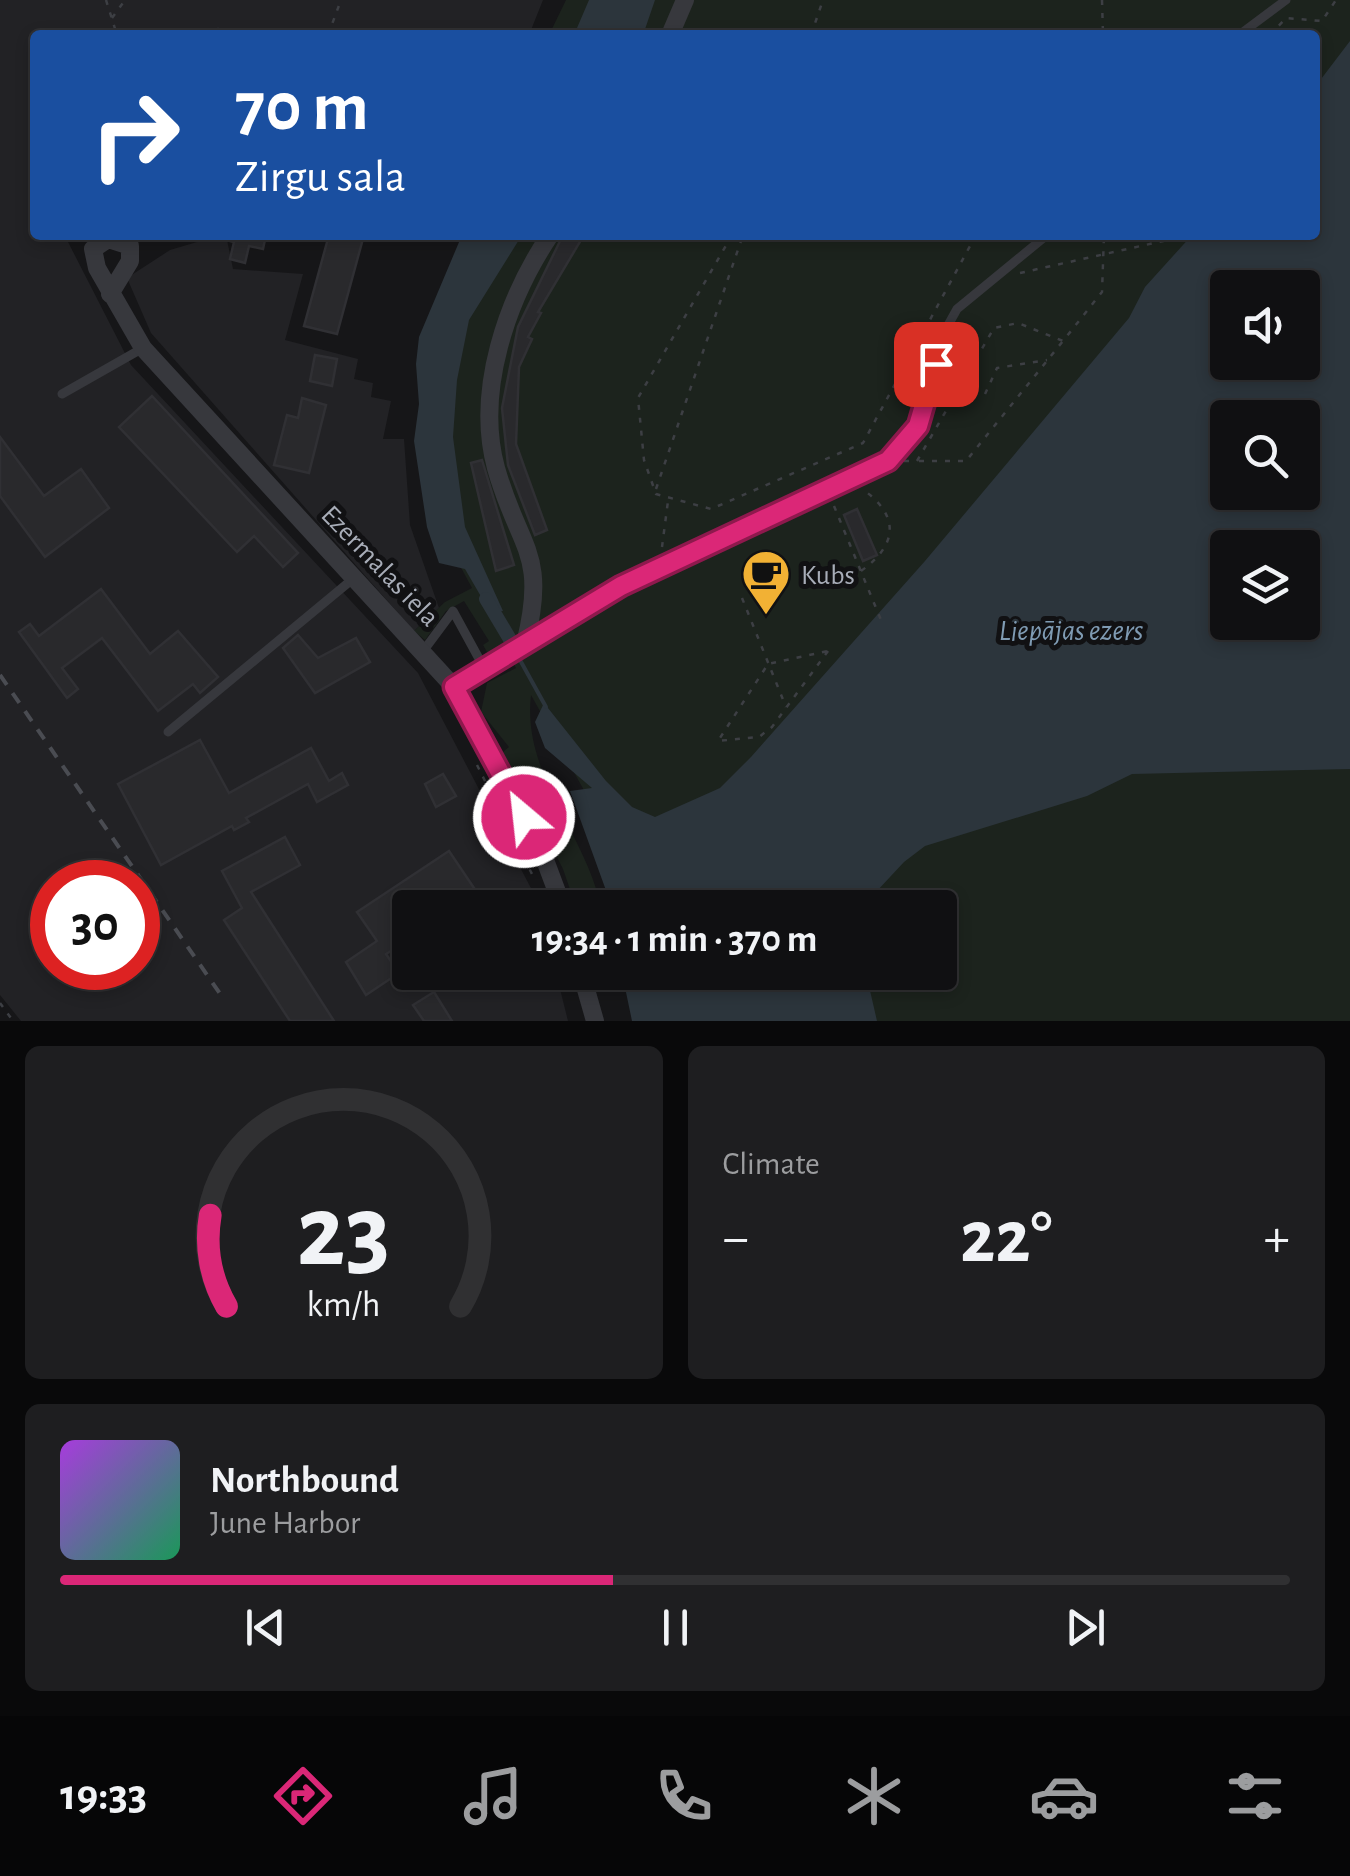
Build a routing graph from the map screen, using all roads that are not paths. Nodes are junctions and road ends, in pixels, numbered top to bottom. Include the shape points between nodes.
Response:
1 (685, 0) edge
2 (1286, 0) edge
3 (672, 30) edge
4 (1246, 30) edge
5 (547, 240) edge
6 (1040, 240) edge
7 (110, 294) dead end
8 (143, 348) junction
9 (62, 394) dead end
10 (851, 481) joint
11 (354, 578) junction
12 (525, 644) junction
13 (424, 650) junction
14 (484, 666) junction
15 (454, 687) junction
16 (168, 732) dead end
17 (556, 890) edge
18 (586, 990) edge
19 (595, 1021) edge

1 - 3 street
2 - 4 lane
5 - 12 street via 501,342 491,395 496,468 534,560
6 - 10 lane via 953,314 918,426 888,461
7 - 8 street, Ezermalas iela
8 - 9 lane
8 - 11 street, Ezermalas iela
10 - 12 street via 665,564
11 - 13 street, Ezermalas iela
11 - 16 lane
12 - 14 street
13 - 14 lane via 453,611
13 - 15 street, Ezermalas iela
14 - 15 street
15 - 17 street, Ezermalas iela
18 - 19 street

